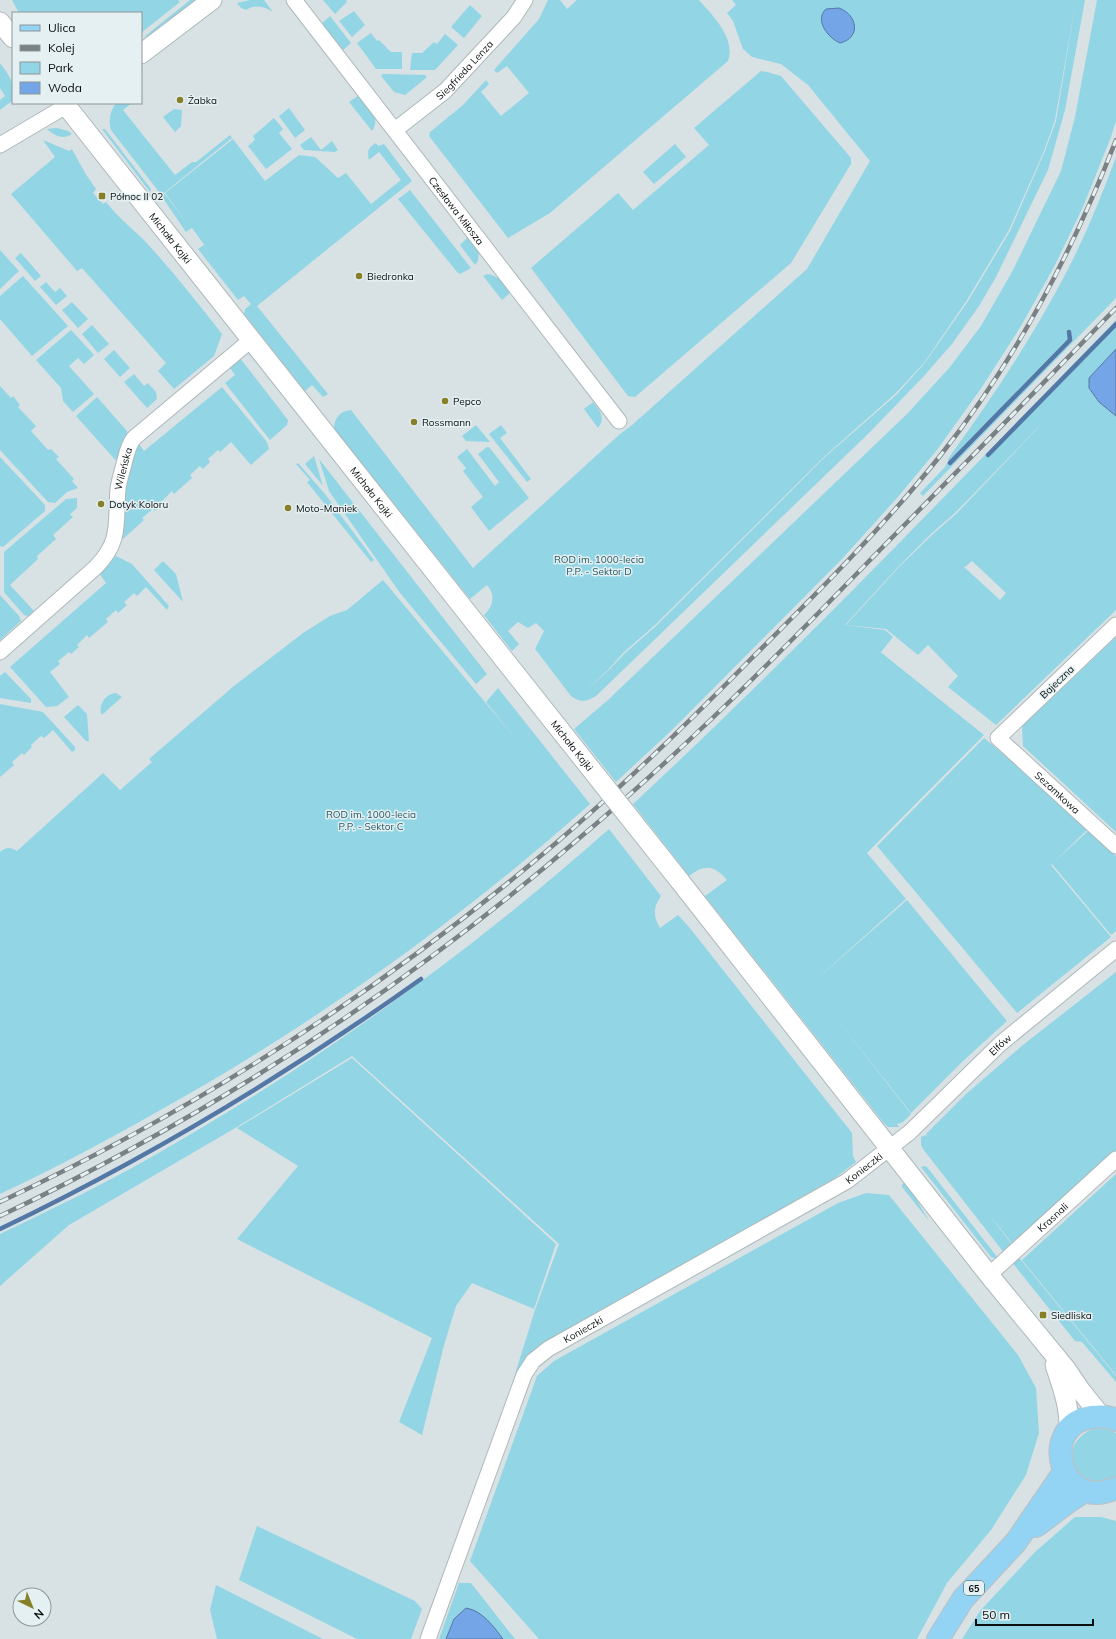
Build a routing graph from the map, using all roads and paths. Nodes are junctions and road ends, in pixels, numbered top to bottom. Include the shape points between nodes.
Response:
1 (212, 0) edge
2 (294, 0) edge
3 (525, 0) edge
4 (0, 22) edge
5 (12, 37) edge
6 (142, 53) edge
7 (67, 104) edge
8 (395, 130) junction
9 (0, 145) edge
10 (252, 340) junction
11 (619, 421) dead end
12 (1116, 625) edge
13 (0, 652) edge
14 (998, 738) joint
15 (1116, 846) edge
16 (1116, 949) edge
17 (890, 1148) junction
18 (1116, 1159) edge
19 (989, 1275) junction
20 (1049, 1349) junction
21 (1108, 1418) edge
22 (1069, 1430) junction
23 (1064, 1472) junction
24 (1116, 1488) edge
25 (1085, 1491) junction
26 (1016, 1542) junction
27 (428, 1639) edge
28 (938, 1639) edge

1 - 6 street
2 - 8 street, Czesława Miłosza
3 - 8 street, Siegfrieda Lenza via 514,17 445,91
4 - 5 street
7 - 9 street
7 - 10 street, Michała Kajki
8 - 11 street, Czesława Miłosza
10 - 13 street, Wileńska via 134,438 118,486 116,534 109,551 96,567
10 - 17 street, Michała Kajki, bridge
12 - 14 street, Bajeczna
14 - 15 street, Sezamkowa
16 - 17 street, Elfów via 1000,1044 923,1120
17 - 19 street, Michała Kajki
17 - 27 street, Konieczki via 847,1181 548,1349 533,1361 524,1375
18 - 19 street, Krasnali
19 - 20 street, Michała Kajki
20 - 21 street, Michała Kajki via 1081,1391
20 - 22 street via 1063,1389 1070,1418
21 - 22 main road via 1086,1418
22 - 23 main road via 1060,1452
23 - 25 main road via 1073,1484
23 - 26 main road, 65
24 - 25 main road via 1109,1492
25 - 26 main road
26 - 28 main road, 65 via 964,1599

